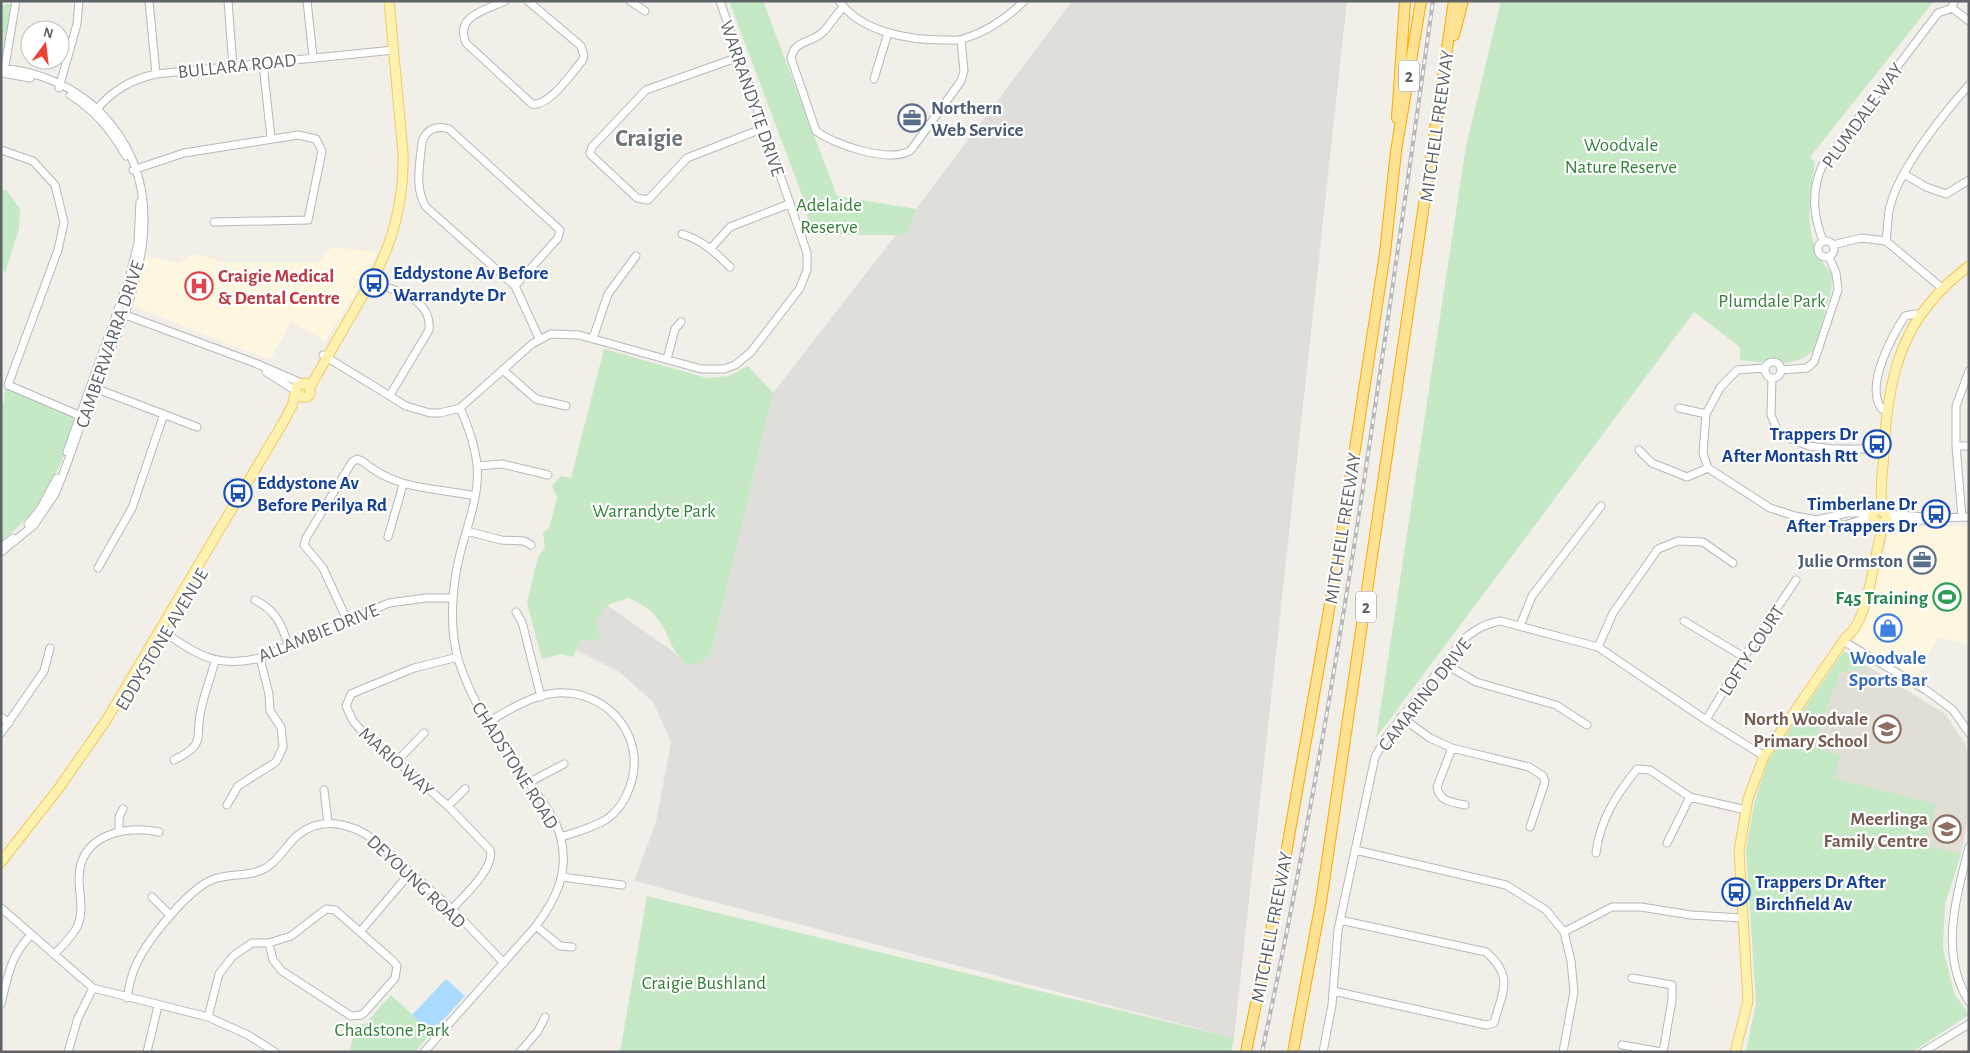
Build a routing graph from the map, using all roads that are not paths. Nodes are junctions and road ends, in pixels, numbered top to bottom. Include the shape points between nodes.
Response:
1 (16, 1) edge
2 (79, 1) edge
3 (149, 1) edge
4 (228, 1) edge
5 (306, 1) edge
6 (384, 1) edge
7 (389, 1) edge
8 (505, 1) edge
9 (528, 1) edge
10 (630, 1) edge
11 (720, 1) edge
12 (1024, 1) edge
13 (1405, 1) edge
14 (1421, 1) edge
15 (1454, 1) edge
16 (1463, 1) edge
17 (841, 4) edge
18 (1953, 4) edge
19 (645, 10) dead end
20 (1969, 21) edge
21 (888, 33) junction
22 (961, 40) junction
23 (391, 50) junction
24 (313, 57) junction
25 (739, 57) junction
26 (1446, 60) junction
27 (263, 64) junction
28 (233, 67) junction
29 (3, 71) edge
30 (156, 74) junction
31 (874, 79) dead end
32 (1969, 85) edge
33 (60, 86) junction
34 (95, 111) junction
35 (764, 128) junction
36 (271, 138) junction
37 (1, 150) edge
38 (1396, 151) junction
39 (134, 170) junction
40 (1904, 174) junction
41 (1969, 180) edge
42 (789, 204) junction
43 (214, 222) dead end
44 (682, 234) dead end
45 (1823, 241) junction
46 (1886, 241) junction
47 (1833, 245) junction
48 (710, 248) junction
49 (636, 256) dead end
50 (1828, 257) junction
51 (1969, 260) edge
52 (1969, 266) edge
53 (730, 267) dead end
54 (515, 286) junction
55 (1940, 287) junction
56 (389, 288) dead end
57 (120, 313) junction
58 (681, 322) dead end
59 (540, 338) junction
60 (593, 338) junction
61 (325, 356) junction
62 (667, 359) junction
63 (1765, 368) junction
64 (502, 370) junction
65 (1781, 370) junction
66 (1969, 371) edge
67 (1772, 378) junction
68 (92, 387) junction
69 (301, 387) junction
70 (390, 395) junction
71 (566, 406) dead end
72 (460, 408) junction
73 (1679, 408) dead end
74 (164, 414) junction
75 (1706, 414) junction
76 (81, 416) junction
77 (197, 427) dead end
78 (1956, 446) junction
79 (1969, 446) edge
80 (1869, 449) dead end
81 (1639, 450) dead end
82 (477, 466) junction
83 (1708, 468) junction
84 (548, 475) dead end
85 (402, 485) junction
86 (475, 496) junction
87 (1601, 506) dead end
88 (1874, 517) junction
89 (1965, 517) edge
90 (1885, 518) junction
91 (1816, 520) junction
92 (467, 532) junction
93 (388, 537) dead end
94 (531, 545) dead end
95 (1, 546) edge
96 (1, 552) edge
97 (1733, 563) dead end
98 (98, 568) dead end
99 (1796, 580) dead end
100 (453, 598) junction
101 (255, 600) dead end
102 (516, 612) dead end
103 (347, 620) junction
104 (1684, 621) dead end
105 (1520, 626) junction
106 (163, 631) junction
107 (1844, 639) junction
108 (288, 645) junction
109 (1598, 647) junction
110 (50, 648) dead end
111 (458, 657) junction
112 (260, 658) junction
113 (1744, 658) junction
114 (216, 661) junction
115 (1445, 664) junction
116 (541, 696) junction
117 (1, 717) edge
118 (1401, 718) junction
119 (1706, 720) junction
120 (9, 723) junction
121 (487, 723) junction
122 (1587, 725) dead end
123 (1, 733) edge
124 (424, 733) dead end
125 (1969, 733) edge
126 (1452, 748) junction
127 (1764, 756) junction
128 (174, 760) dead end
129 (397, 761) junction
130 (564, 764) dead end
131 (528, 783) junction
132 (465, 789) dead end
133 (324, 790) dead end
134 (1690, 796) junction
135 (227, 805) dead end
136 (1465, 805) dead end
137 (448, 806) junction
138 (123, 809) dead end
139 (1746, 810) junction
140 (328, 823) junction
141 (1530, 827) dead end
142 (119, 831) junction
143 (159, 832) dead end
144 (561, 837) junction
145 (1667, 844) dead end
146 (1355, 850) junction
147 (1596, 852) dead end
148 (1968, 852) edge
149 (1, 862) edge
150 (1, 869) edge
151 (410, 873) junction
152 (562, 878) junction
153 (622, 885) dead end
154 (152, 897) dead end
155 (1, 908) edge
156 (452, 909) junction
157 (170, 915) junction
158 (1742, 918) junction
159 (1340, 920) junction
160 (536, 926) junction
161 (360, 932) junction
162 (1564, 932) junction
163 (32, 935) junction
164 (269, 943) junction
165 (572, 947) dead end
166 (54, 955) junction
167 (504, 963) junction
168 (1632, 978) dead end
169 (93, 988) junction
170 (1332, 991) junction
171 (126, 998) junction
172 (1969, 1002) edge
173 (1, 1004) edge
174 (158, 1006) junction
175 (208, 1017) junction
176 (545, 1017) dead end
177 (1969, 1024) edge
178 (1622, 1045) dead end
179 (429, 1050) edge
180 (68, 1052) edge
181 (147, 1052) edge
182 (274, 1052) edge
183 (520, 1052) edge
184 (1246, 1052) edge
185 (1293, 1052) edge
186 (1323, 1052) edge
187 (1563, 1052) edge
188 (1662, 1052) edge
189 (1735, 1052) edge
190 (1923, 1052) edge

1 - 29 street
2 - 33 street via 77,24
3 - 30 street
4 - 28 street
5 - 24 street
6 - 23 main road, EDDYSTONE AVENUE
7 - 23 main road, EDDYSTONE AVENUE
8 - 9 street via 468,18 463,24 463,37 532,104 538,105 547,102 584,56 581,46
10 - 19 street
11 - 25 street, WARRANDYTE DRIVE
12 - 22 street via 1010,15
13 - 38 highway
14 - 38 highway, MITCHELL FREEWAY / 2
15 - 26 highway, MITCHELL FREEWAY / 2
16 - 26 highway
17 - 21 street via 864,22
17 - 22 street via 822,34 797,45 791,58 816,131 843,145 894,156 911,150 961,82 964,72
18 - 20 street
18 - 45 street, PLUMDALE WAY via 1938,13 1822,166 1816,182 1814,214
21 - 22 street via 920,40
21 - 31 street
23 - 24 street, BULLARA ROAD
23 - 61 main road, EDDYSTONE AVENUE via 398,151 391,216 376,262
24 - 27 street, BULLARA ROAD
25 - 35 street, WARRANDYTE DRIVE
25 - 35 street via 646,90 592,147 590,154 644,201 687,158
26 - 185 highway, MITCHELL FREEWAY / 2 via 1322,892
27 - 28 street, BULLARA ROAD
27 - 36 street
28 - 30 street, BULLARA ROAD
29 - 33 street, CAMBERWARRA DRIVE
30 - 34 street, BULLARA ROAD via 138,78 119,88
32 - 40 street via 1940,117
33 - 34 street, CAMBERWARRA DRIVE
34 - 39 street, CAMBERWARRA DRIVE
35 - 42 street, WARRANDYTE DRIVE
36 - 39 street via 184,153
36 - 43 street via 298,135 316,139 322,151 308,220
37 - 76 street via 33,161 55,185 64,222 58,250 8,385
38 - 184 highway, MITCHELL FREEWAY / 2 via 1385,253 1339,553 1281,882
39 - 57 street, CAMBERWARRA DRIVE via 140,207 138,243
40 - 41 street via 1946,194
40 - 46 street via 1890,202
42 - 48 street via 730,227
42 - 62 street, WARRANDYTE DRIVE via 807,253 807,270 800,288 751,352 724,369 701,369
44 - 48 street
45 - 47 street
45 - 50 street via 1818,250 1820,255
46 - 47 street via 1862,238
46 - 55 street
47 - 50 street via 1834,252
48 - 53 street
49 - 60 street via 608,294
50 - 65 street via 1836,273 1838,290 1814,362 1808,368
51 - 55 main road
52 - 55 main road
54 - 54 street via 558,238 560,230 450,129 432,129 422,142 418,186 422,201
54 - 59 street
55 - 88 main road via 1915,314 1893,357 1882,409
55 - 90 main road via 1912,330 1894,371 1885,425 1882,503
56 - 70 street via 403,292 416,302 428,312 430,320 429,330
57 - 68 street, CAMBERWARRA DRIVE
57 - 69 street via 261,366 267,373
58 - 62 street via 675,328
59 - 60 street, WARRANDYTE DRIVE via 563,333
59 - 64 street, WARRANDYTE DRIVE
60 - 62 street, WARRANDYTE DRIVE
61 - 69 main road, EDDYSTONE AVENUE
61 - 70 street
63 - 65 street via 1772,362
63 - 67 street
63 - 75 street via 1737,370 1720,388
64 - 71 street via 536,399
64 - 72 street, WARRANDYTE DRIVE
65 - 67 street
66 - 78 street via 1956,406
67 - 80 street via 1770,415 1778,434 1809,446
68 - 74 street
68 - 76 street, CAMBERWARRA DRIVE
69 - 106 main road, EDDYSTONE AVENUE
69 - 106 main road, EDDYSTONE AVENUE via 299,396 305,398
70 - 72 street via 406,406 430,413
72 - 82 street, CHADSTONE ROAD via 471,434
73 - 75 street
74 - 77 street
74 - 98 street via 132,508
75 - 83 street via 1703,454
76 - 95 street, CAMBERWARRA DRIVE via 50,494 26,527
76 - 96 street, CAMBERWARRA DRIVE via 62,477 49,506 30,529
78 - 79 street
78 - 89 street
81 - 83 street via 1652,463 1687,476
82 - 84 street via 502,464
82 - 86 street, CHADSTONE ROAD
83 - 91 street via 1770,508
85 - 86 street
85 - 93 street
85 - 103 street via 357,459 352,462 306,538 304,545 322,568
86 - 92 street, CHADSTONE ROAD
87 - 105 street via 1532,596
88 - 90 main road via 1880,510
88 - 90 main road via 1879,525
88 - 91 street via 1847,513
88 - 91 street via 1845,525
88 - 107 main road via 1875,539 1868,575
89 - 90 street
90 - 107 main road via 1867,597 1850,634
92 - 94 street via 524,541
92 - 100 street, CHADSTONE ROAD via 458,562
97 - 109 street via 1702,542 1678,540 1658,549 1612,613
99 - 113 street, LOFTY COURT
100 - 103 street, ALLAMBIE DRIVE via 400,600
100 - 111 street, CHADSTONE ROAD
101 - 108 street via 265,605 280,621
102 - 116 street via 522,622
103 - 108 street, ALLAMBIE DRIVE
104 - 113 street
105 - 109 street, CAMARINO DRIVE
105 - 115 street, CAMARINO DRIVE via 1500,621 1481,627 1464,639
106 - 114 street, ALLAMBIE DRIVE
106 - 149 main road, EDDYSTONE AVENUE via 90,746
106 - 150 main road, EDDYSTONE AVENUE via 94,749
107 - 125 street via 1954,710
107 - 127 main road
108 - 112 street, ALLAMBIE DRIVE
109 - 119 street, CAMARINO DRIVE
110 - 120 street via 44,671
111 - 121 street, CHADSTONE ROAD via 471,694
111 - 129 street, MARIO WAY via 383,680 351,694 347,700 353,721
112 - 114 street, ALLAMBIE DRIVE via 230,663
112 - 135 street via 270,711 281,727 283,747 276,762 238,786
113 - 119 street, LOFTY COURT
114 - 128 street via 201,708 197,740 187,754
115 - 118 street, CAMARINO DRIVE
115 - 122 street via 1476,682 1556,705
116 - 121 street
116 - 144 street via 569,693 600,702 616,713 633,743 633,779 619,808 591,828
117 - 120 street
118 - 126 street via 1430,738
118 - 146 street, CAMARINO DRIVE via 1375,757
119 - 127 street, CAMARINO DRIVE
120 - 123 street
121 - 131 street, CHADSTONE ROAD
124 - 129 street
126 - 136 street via 1437,787 1438,793 1441,798
126 - 141 street via 1529,767 1542,776 1545,782
127 - 139 main road
129 - 137 street, MARIO WAY
130 - 131 street
131 - 144 street, CHADSTONE ROAD via 550,814
132 - 137 street
133 - 140 street
134 - 139 street
134 - 145 street
134 - 147 street via 1650,770 1637,769 1615,796 1598,834
137 - 156 street, MARIO WAY via 492,855 490,866
138 - 142 street via 119,817
139 - 158 main road via 1739,851
140 - 151 street, DEYOUNG ROAD via 361,830
140 - 157 street via 311,827 298,835 266,868 203,884
142 - 143 street
142 - 166 street via 93,844 82,860 78,925
144 - 152 street, CHADSTONE ROAD via 564,856
146 - 159 street, CAMARINO DRIVE
146 - 162 street via 1506,884 1546,910
148 - 172 street via 1953,910 1952,949 1962,990
151 - 156 street, DEYOUNG ROAD
151 - 161 street
152 - 153 street
152 - 160 street, CHADSTONE ROAD via 552,904
154 - 157 street
155 - 163 street
156 - 167 street, DEYOUNG ROAD
157 - 171 street via 137,963
158 - 162 street via 1612,907
158 - 189 main road via 1748,1001
159 - 170 street, CAMARINO DRIVE
159 - 170 street via 1486,952 1499,964 1504,978 1503,996 1494,1023 1486,1025
160 - 165 street via 560,946
160 - 167 street, CHADSTONE ROAD
161 - 164 street via 335,910 326,909 290,936
161 - 164 street via 393,961 397,971 395,978 365,1012 356,1016 282,971 273,960
162 - 187 street via 1574,992
163 - 166 street
163 - 173 street via 13,958
164 - 175 street via 244,946 223,966
166 - 169 street
167 - 179 street, CHADSTONE ROAD
168 - 188 street via 1672,985
169 - 171 street
169 - 180 street via 78,1018
170 - 186 street, CAMARINO DRIVE
171 - 174 street
174 - 175 street
174 - 181 street
175 - 182 street via 241,1031
176 - 183 street
177 - 190 street
178 - 188 street

